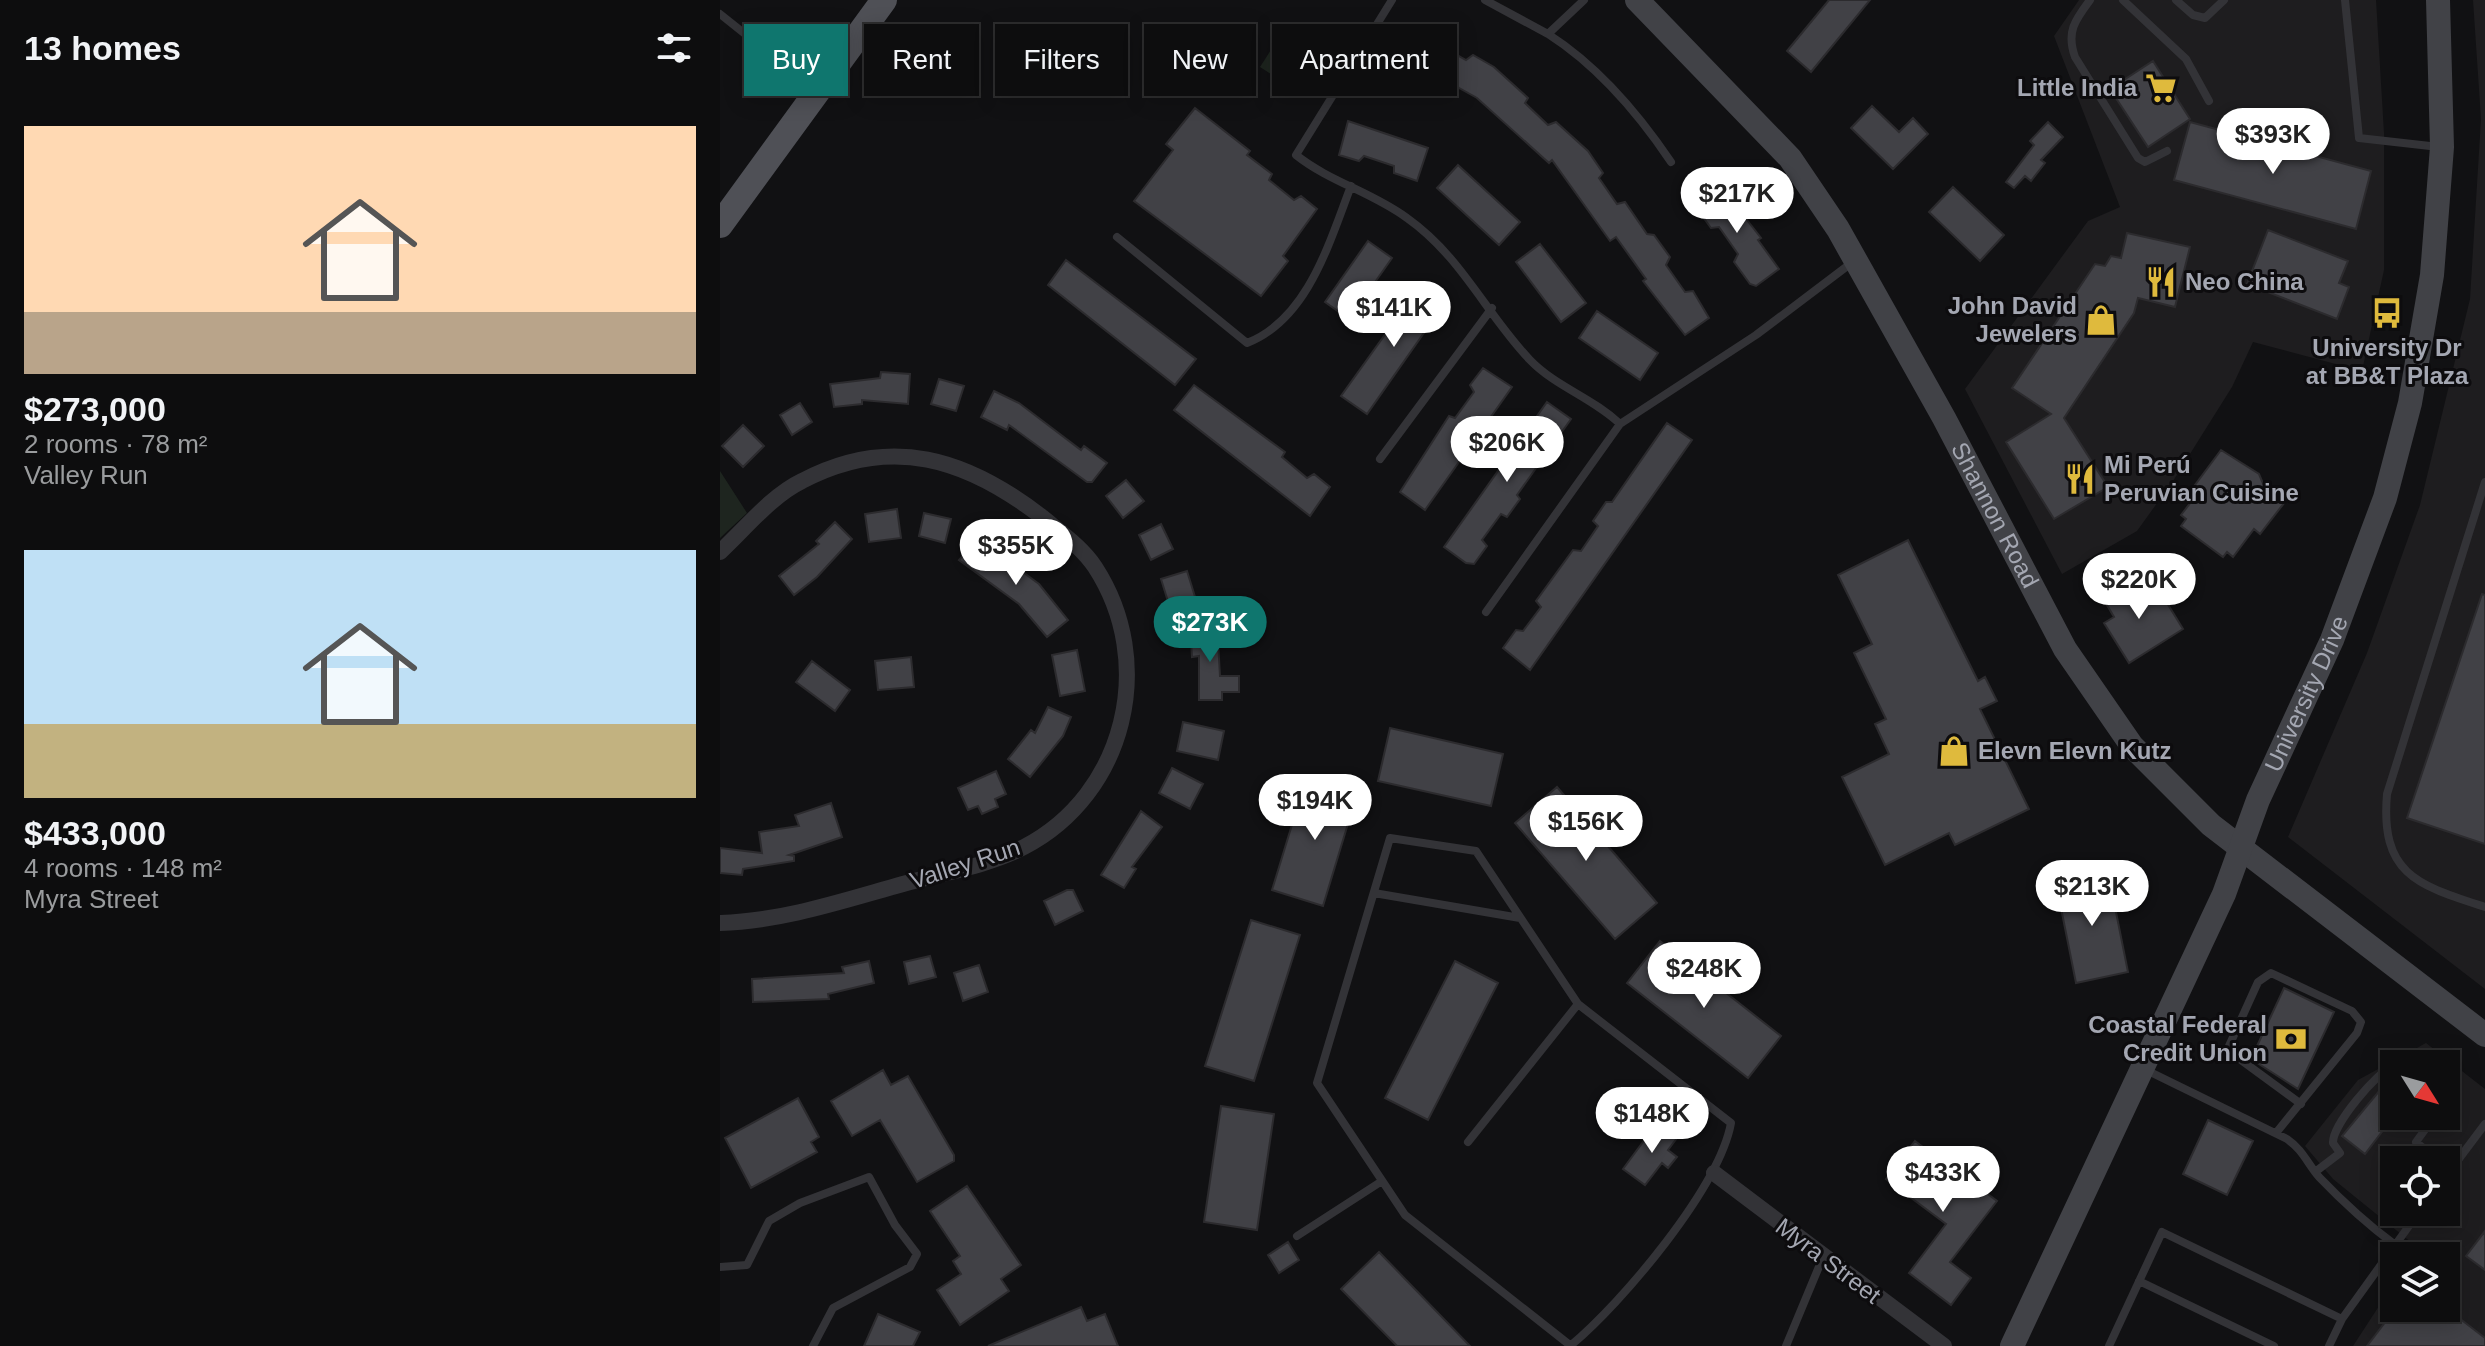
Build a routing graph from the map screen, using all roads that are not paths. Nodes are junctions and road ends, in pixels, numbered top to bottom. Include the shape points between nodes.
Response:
1 (884, 0) edge
2 (1392, 0) edge
3 (1485, 0) edge
4 (1584, 0) edge
5 (1637, 0) edge
6 (2090, 0) edge
7 (2123, 0) edge
8 (2176, 0) edge
9 (2224, 0) edge
10 (2345, 0) edge
11 (2438, 0) edge
12 (720, 14) edge
13 (744, 33) edge
14 (1548, 34) junction
15 (848, 52) edge
16 (817, 96) edge
17 (2209, 101) dead end
18 (2442, 147) junction
19 (2167, 151) dead end
20 (1671, 162) dead end
21 (1351, 186) junction
22 (720, 225) edge
23 (1117, 237) dead end
24 (1856, 259) junction
25 (1492, 308) junction
26 (1620, 424) junction
27 (1380, 459) dead end
28 (2485, 482) edge
29 (720, 552) edge
30 (1486, 612) dead end
31 (2243, 850) junction
32 (1374, 893) junction
33 (2485, 907) edge
34 (1520, 918) junction
35 (720, 923) edge
36 (1578, 1004) junction
37 (2485, 1035) edge
38 (2143, 1068) junction
39 (2380, 1072) edge
40 (2301, 1104) junction
41 (2485, 1124) edge
42 (2425, 1130) edge
43 (2276, 1133) junction
44 (1468, 1142) dead end
45 (2421, 1146) edge
46 (2460, 1155) edge
47 (2315, 1172) junction
48 (1714, 1173) junction
49 (1382, 1181) junction
50 (2408, 1226) edge
51 (1297, 1236) dead end
52 (2391, 1242) edge
53 (2396, 1242) edge
54 (1823, 1257) junction
55 (2380, 1264) edge
56 (720, 1267) edge
57 (2139, 1281) junction
58 (2342, 1319) junction
59 (2111, 1345) edge
60 (813, 1346) edge
61 (1570, 1346) edge
62 (1786, 1346) edge
63 (1944, 1346) edge
64 (2012, 1346) edge
65 (2274, 1346) edge
66 (2329, 1346) edge

1 - 15 main road
2 - 21 lane via 1296,155 1318,173
3 - 14 lane
4 - 14 lane
5 - 24 main road, Shannon Road via 1790,158
6 - 19 lane via 2073,24 2069,40 2075,57 2138,158 2145,162
7 - 17 lane via 2186,59
8 - 9 lane via 2205,18
10 - 18 lane via 2359,138
11 - 18 main road, University Drive
12 - 13 lane
14 - 20 lane via 1640,117
16 - 22 main road
18 - 31 main road, University Drive via 2432,275 2393,472 2332,640 2257,803
21 - 23 lane via 1326,251 1298,303 1270,334 1247,343
21 - 25 lane via 1409,219 1460,266
24 - 26 lane via 1756,335
24 - 31 main road, Shannon Road via 2096,697 2161,779
25 - 26 lane via 1530,360
25 - 27 lane
26 - 30 lane
28 - 33 lane via 2387,794 2385,820 2393,858 2404,871 2427,887
29 - 35 street, Valley Run via 811,476 867,459 937,460 998,484 1085,555 1116,610 1129,672 1120,728 1102,775 1064,819 1024,847 794,914
31 - 37 main road, Shannon Road
31 - 38 main road, University Drive
32 - 34 lane
32 - 34 lane via 1390,838 1476,851
32 - 49 lane via 1317,1083
34 - 36 lane
36 - 44 lane
36 - 48 lane via 1731,1123
38 - 43 lane
38 - 64 main road, University Drive
39 - 47 lane via 2337,1128 2333,1143 2340,1153
40 - 40 lane via 2361,1022 2352,1011 2271,973 2258,982 2230,1052
40 - 43 lane
41 - 46 lane
42 - 45 lane via 2416,1142
43 - 47 lane via 2303,1150
47 - 52 lane via 2346,1206
48 - 54 street, Myra Street
48 - 61 lane via 1613,1306
49 - 51 lane
49 - 61 lane via 1405,1215
50 - 53 lane
54 - 62 lane
54 - 63 street, Myra Street
55 - 58 lane
56 - 60 lane via 747,1265 769,1221 869,1177 917,1254 910,1267 833,1308
57 - 58 lane via 2162,1232
57 - 59 lane
57 - 65 lane
58 - 66 lane

